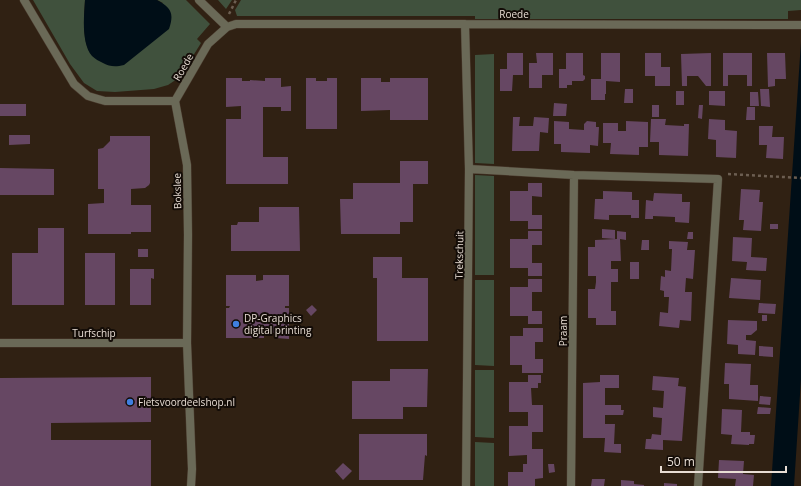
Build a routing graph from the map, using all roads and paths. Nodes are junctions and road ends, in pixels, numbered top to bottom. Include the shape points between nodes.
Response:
1 (24, 0) edge
2 (199, 0) edge
3 (465, 24) junction
4 (800, 25) edge
5 (227, 27) junction
6 (175, 101) junction
7 (469, 169) junction
8 (574, 175) junction
9 (801, 178) edge
10 (718, 179) junction
11 (0, 343) edge
12 (187, 343) junction
13 (191, 486) edge
14 (466, 486) edge
15 (571, 486) edge
16 (698, 486) edge

1 - 6 street via 74,84 85,93 106,101
2 - 5 street
3 - 4 street, Roede
3 - 5 street, Roede via 236,24
3 - 7 street, Trekschuit
5 - 6 street, Roede via 208,44
6 - 12 street, Bokslee via 187,165
7 - 8 street
7 - 14 street, Trekschuit
8 - 10 street
8 - 15 street, Praam
9 - 10 path via 725,173
10 - 16 street
11 - 12 street, Turfschip
12 - 13 street, Bokslee

